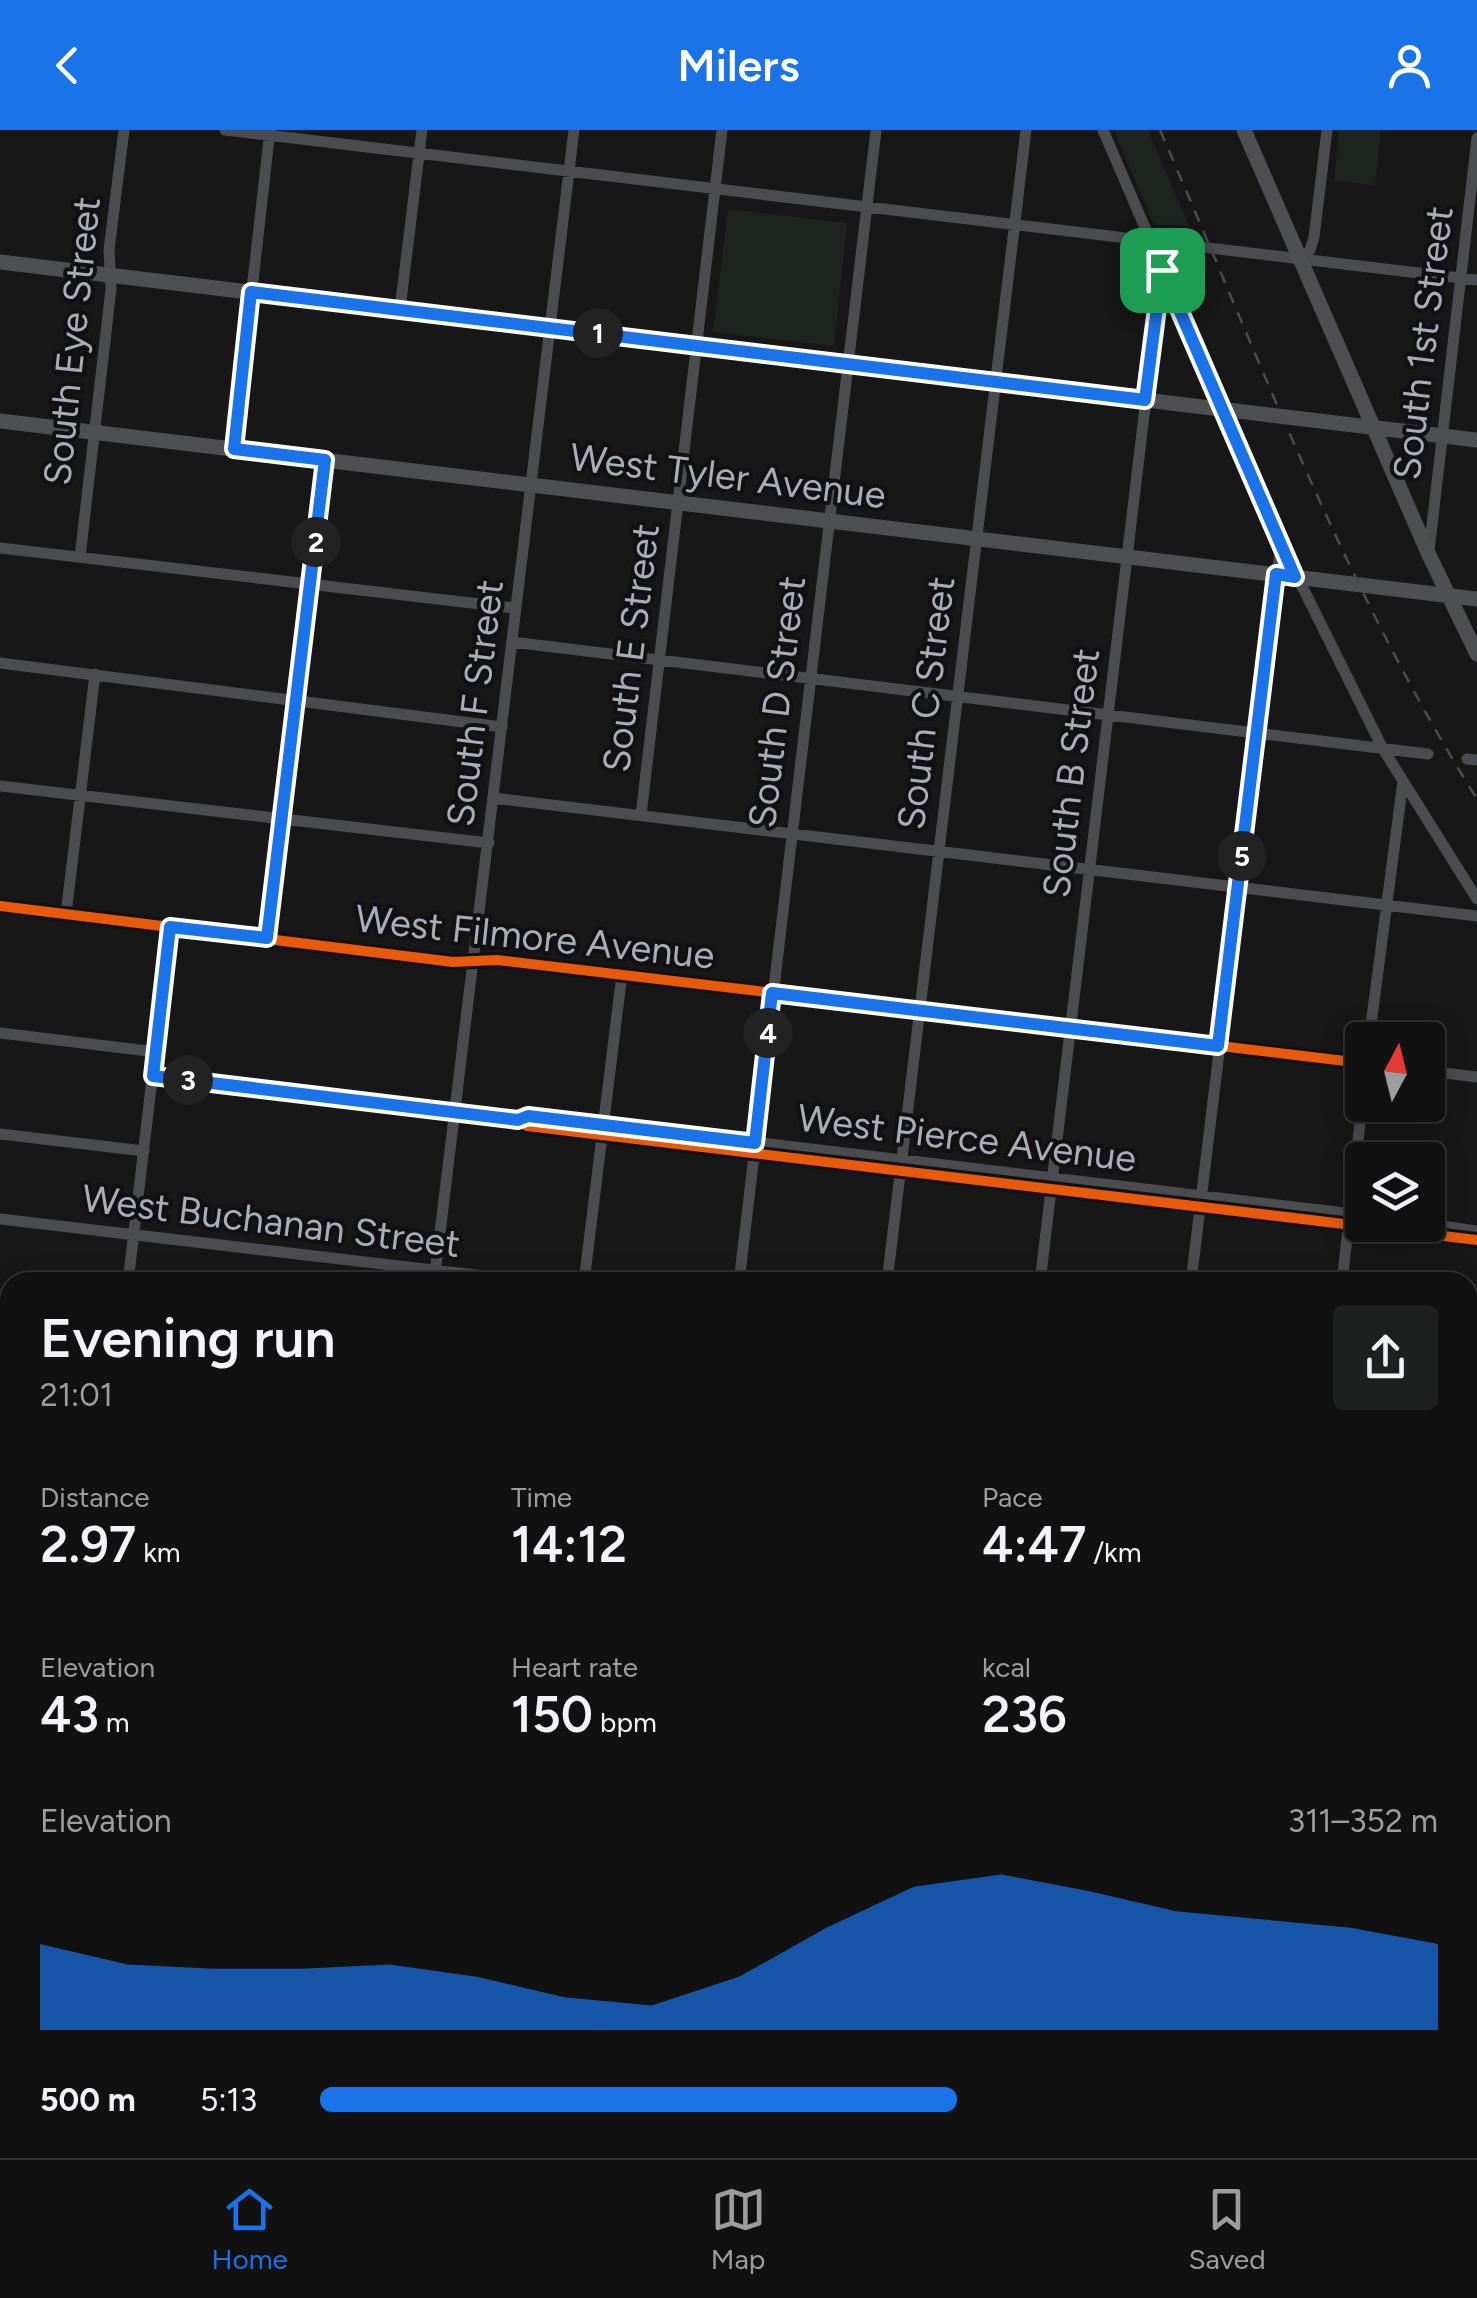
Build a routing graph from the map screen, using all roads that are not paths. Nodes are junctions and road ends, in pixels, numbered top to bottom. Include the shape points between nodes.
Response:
1 (124, 130) edge
2 (224, 130) edge
3 (422, 130) edge
4 (574, 130) edge
5 (722, 130) edge
6 (876, 130) edge
7 (1026, 130) edge
8 (1103, 130) edge
9 (1244, 130) edge
10 (1327, 130) edge
11 (270, 133) edge
12 (1477, 138) edge
13 (419, 153) junction
14 (569, 170) junction
15 (715, 189) junction
16 (867, 207) junction
17 (1014, 225) junction
18 (1151, 240) junction
19 (1301, 260) junction
20 (0, 262) edge
21 (1162, 270) junction
22 (110, 275) junction
23 (1460, 278) junction
24 (1477, 280) edge
25 (251, 292) junction
26 (400, 309) junction
27 (551, 328) junction
28 (696, 345) junction
29 (846, 363) junction
30 (994, 381) junction
31 (1145, 400) junction
32 (1224, 409) junction
33 (0, 421) edge
34 (1373, 427) junction
35 (96, 432) junction
36 (1442, 436) junction
37 (1477, 440) edge
38 (234, 449) junction
39 (325, 460) junction
40 (533, 485) junction
41 (678, 502) junction
42 (829, 521) junction
43 (975, 538) junction
44 (1281, 544) junction
45 (0, 548) edge
46 (1429, 554) junction
47 (1127, 556) junction
48 (80, 557) junction
49 (1276, 574) junction
50 (1295, 577) junction
51 (311, 585) junction
52 (1449, 596) junction
53 (1477, 599) edge
54 (515, 608) junction
55 (512, 642) junction
56 (1477, 654) edge
57 (660, 661) junction
58 (0, 663) edge
59 (95, 674) junction
60 (811, 678) junction
61 (956, 696) junction
62 (296, 699) junction
63 (1108, 714) junction
64 (502, 727) junction
65 (1257, 732) junction
66 (1382, 749) junction
67 (1428, 754) dead end
68 (1403, 781) junction
69 (0, 786) edge
70 (80, 796) junction
71 (494, 798) junction
72 (641, 815) junction
73 (282, 820) junction
74 (791, 833) junction
75 (489, 843) junction
76 (938, 852) junction
77 (1089, 870) junction
78 (1238, 887) junction
79 (1477, 900) edge
80 (0, 906) edge
81 (1386, 906) junction
82 (66, 914) junction
83 (1477, 916) edge
84 (170, 927) junction
85 (267, 938) junction
86 (475, 959) junction
87 (622, 974) junction
88 (772, 993) junction
89 (920, 1011) junction
90 (1371, 1022) edge
91 (1070, 1028) junction
92 (0, 1033) edge
93 (1218, 1046) junction
94 (156, 1052) junction
95 (1345, 1061) edge
96 (1445, 1073) edge
97 (153, 1076) junction
98 (1477, 1076) edge
99 (456, 1113) junction
100 (604, 1131) junction
101 (0, 1134) edge
102 (754, 1148) junction
103 (144, 1151) junction
104 (901, 1166) junction
105 (1052, 1184) junction
106 (1201, 1201) junction
107 (1345, 1217) edge
108 (0, 1219) edge
109 (1445, 1226) edge
110 (1477, 1231) edge
111 (1445, 1234) edge
112 (134, 1236) junction
113 (1477, 1240) edge
114 (1350, 1242) edge
115 (129, 1272) edge
116 (405, 1272) edge
117 (436, 1272) edge
118 (585, 1272) edge
119 (739, 1272) edge
120 (887, 1272) edge
121 (1041, 1272) edge
122 (1191, 1272) edge
123 (1344, 1272) edge

1 - 22 street, South Eye Street
2 - 11 street
3 - 13 street
4 - 14 street, South F Street
5 - 15 street, South E Street
6 - 16 street, South D Street
7 - 17 street, South C Street
8 - 18 street
9 - 19 main road
10 - 19 street via 1314,237
11 - 13 street
11 - 25 street
12 - 23 street, South 1st Street
13 - 14 street
13 - 26 street
14 - 15 street
14 - 27 street, South F Street
15 - 16 street
15 - 28 street, South E Street
16 - 17 street
16 - 29 street, South D Street
17 - 18 street
17 - 30 street, South C Street
18 - 19 street
18 - 21 street
19 - 23 street
19 - 34 main road
20 - 22 main road
21 - 31 street, South B Street
21 - 32 street
22 - 25 main road
22 - 35 street, South Eye Street
23 - 24 street
23 - 36 street, South 1st Street
25 - 26 main road
25 - 38 street
26 - 27 main road
27 - 28 main road
27 - 40 street, South F Street
28 - 29 main road
28 - 41 street, South E Street
29 - 30 main road
29 - 42 street, South D Street
30 - 31 main road
30 - 43 street, South C Street
31 - 32 main road
31 - 47 street, South B Street
32 - 34 main road
32 - 44 street
33 - 35 main road, West Tyler Avenue
34 - 36 main road
34 - 46 main road
35 - 38 main road, West Tyler Avenue
35 - 48 street, South Eye Street
36 - 37 main road
36 - 46 street, South 1st Street
38 - 39 main road, West Tyler Avenue
39 - 40 main road, West Tyler Avenue
39 - 51 street
40 - 41 main road, West Tyler Avenue
40 - 54 street, South F Street
41 - 42 main road, West Tyler Avenue
41 - 57 street, South E Street
42 - 43 main road, West Tyler Avenue
42 - 60 street, South D Street
43 - 47 main road, West Tyler Avenue
43 - 61 street, South C Street
44 - 49 street
44 - 50 street
45 - 48 street
46 - 52 main road
47 - 49 main road, West Tyler Avenue
47 - 63 street, South B Street
48 - 51 street
49 - 50 main road, West Tyler Avenue
49 - 65 street
50 - 52 main road, West Tyler Avenue
50 - 66 street
51 - 54 street
51 - 62 street
52 - 53 main road, West Tyler Avenue
52 - 56 main road
54 - 55 street, South F Street
55 - 57 street
55 - 64 street, South F Street
57 - 60 street
57 - 72 street, South E Street
58 - 59 street
59 - 62 street
59 - 70 street
60 - 61 street
60 - 74 street, South D Street
61 - 63 street
61 - 76 street, South C Street
62 - 64 street
62 - 73 street
63 - 65 street
63 - 77 street, South B Street
64 - 71 street, South F Street
65 - 66 street
65 - 78 street
66 - 67 street
66 - 68 street
68 - 79 street
68 - 81 street
69 - 70 street
70 - 73 street
70 - 82 street
71 - 72 street
71 - 75 street, South F Street
72 - 74 street
73 - 75 street
73 - 85 street
74 - 76 street
74 - 88 street, South D Street
75 - 86 street, South F Street
76 - 77 street
76 - 89 street, South C Street
77 - 78 street
77 - 91 street, South B Street
78 - 81 street
78 - 93 street
80 - 82 street, West Filmore Avenue
81 - 83 street
81 - 90 street
82 - 84 street, West Filmore Avenue
84 - 85 street, West Filmore Avenue
84 - 94 street
85 - 86 street, West Filmore Avenue via 453,962
86 - 87 street, West Filmore Avenue
86 - 99 street, South F Street
87 - 88 street, West Filmore Avenue
87 - 100 street
88 - 89 street, West Filmore Avenue
88 - 102 street, South D Street
89 - 91 street, West Filmore Avenue
89 - 104 street, South C Street
91 - 93 street, West Filmore Avenue
91 - 105 street, South B Street
92 - 94 street
93 - 95 street, West Filmore Avenue
93 - 106 street
94 - 97 street
96 - 98 street
97 - 99 street, West Pierce Avenue
97 - 103 street
99 - 100 street, West Pierce Avenue
99 - 117 street, South F Street
100 - 102 street, West Pierce Avenue
100 - 118 street
101 - 103 street
102 - 104 street, West Pierce Avenue
102 - 119 street, South D Street
103 - 112 street
104 - 105 street, West Pierce Avenue
104 - 120 street, South C Street
105 - 106 street, West Pierce Avenue
105 - 121 street, South B Street
106 - 107 street, West Pierce Avenue
106 - 122 street
108 - 112 street, West Buchanan Street
109 - 110 street
111 - 113 street, West Pierce Avenue
112 - 115 street
112 - 116 street, West Buchanan Street
114 - 123 street

